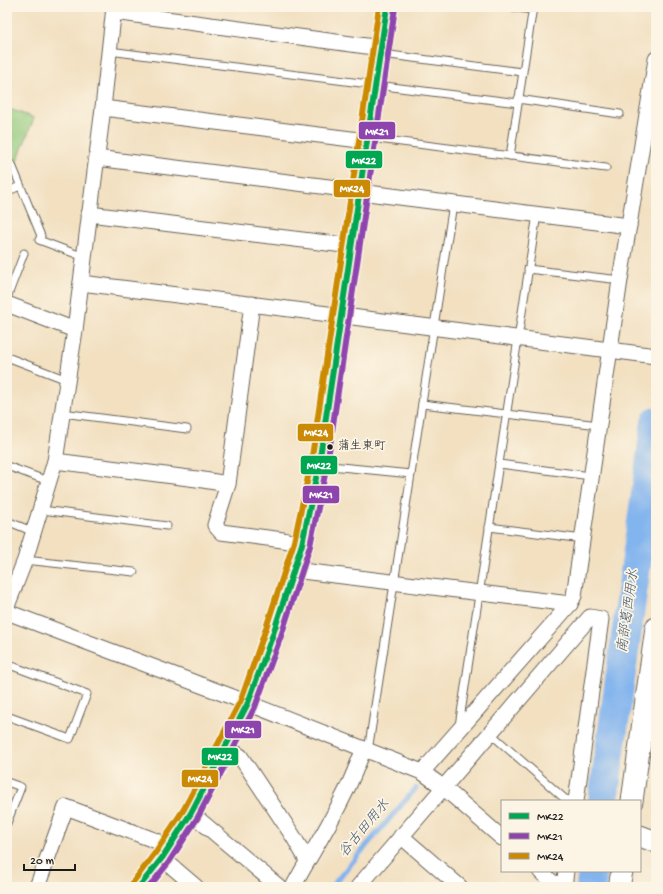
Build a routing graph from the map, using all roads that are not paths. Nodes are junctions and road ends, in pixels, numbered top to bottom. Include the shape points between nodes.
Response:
1 (387, 7) edge
2 (511, 7) edge
3 (533, 8) edge
4 (114, 10) edge
5 (109, 51) junction
6 (380, 51) junction
7 (656, 59) edge
8 (522, 72) junction
9 (376, 84) junction
10 (518, 101) junction
11 (103, 108) junction
12 (620, 114) dead end
13 (368, 139) junction
14 (510, 156) junction
15 (96, 158) junction
16 (12, 165) dead end
17 (606, 168) dead end
18 (20, 186) junction
19 (7, 188) edge
20 (360, 191) junction
21 (453, 204) junction
22 (89, 214) junction
23 (537, 214) junction
24 (629, 226) junction
25 (352, 246) junction
26 (24, 252) dead end
27 (84, 257) junction
28 (528, 269) junction
29 (620, 280) junction
30 (81, 284) junction
31 (7, 298) edge
32 (7, 304) edge
33 (252, 304) junction
34 (340, 316) junction
35 (434, 328) junction
36 (75, 330) junction
37 (518, 338) junction
38 (610, 350) junction
39 (650, 356) edge
40 (7, 357) edge
41 (67, 380) junction
42 (422, 404) junction
43 (62, 413) junction
44 (506, 414) junction
45 (599, 425) junction
46 (187, 429) dead end
47 (55, 461) junction
48 (319, 464) junction
49 (499, 464) junction
50 (7, 466) edge
51 (411, 474) junction
52 (591, 476) junction
53 (48, 482) junction
54 (228, 484) junction
55 (42, 510) junction
56 (7, 521) edge
57 (167, 526) dead end
58 (489, 527) junction
59 (34, 532) junction
60 (583, 539) junction
61 (302, 544) junction
62 (25, 560) junction
63 (294, 570) junction
64 (134, 572) dead end
65 (394, 582) junction
66 (479, 592) junction
67 (570, 604) junction
68 (7, 606) edge
69 (7, 612) edge
70 (656, 628) edge
71 (7, 664) edge
72 (248, 703) junction
73 (7, 716) edge
74 (458, 733) junction
75 (490, 733) junction
76 (226, 747) junction
77 (366, 750) junction
78 (422, 772) junction
79 (7, 782) edge
80 (443, 787) junction
81 (569, 800) edge
82 (576, 800) edge
83 (632, 800) edge
84 (191, 813) junction
85 (7, 823) edge
86 (401, 836) junction
87 (641, 836) edge
88 (501, 837) edge
89 (656, 842) edge
90 (166, 852) junction
91 (307, 860) junction
92 (541, 872) edge
93 (622, 872) edge
94 (565, 881) edge
95 (37, 887) edge
96 (139, 887) edge
97 (196, 887) edge
98 (279, 887) edge
99 (293, 887) edge
100 (358, 887) edge
101 (460, 887) edge
102 (620, 887) edge

1 - 6 street
2 - 3 lane
3 - 8 lane
4 - 5 street
4 - 6 street
5 - 9 lane
5 - 11 street
6 - 8 lane
6 - 9 street
7 - 24 street
8 - 10 lane
9 - 10 lane
9 - 13 street
10 - 12 lane
10 - 14 lane
11 - 13 street
11 - 15 street
13 - 14 lane
13 - 20 street
14 - 17 lane
15 - 20 street
15 - 22 street
16 - 18 lane
18 - 19 lane via 11,190
18 - 27 lane via 41,236 39,240
20 - 21 street
20 - 25 street
21 - 23 street
21 - 35 lane
22 - 25 street
22 - 27 street
23 - 24 street
23 - 28 lane
24 - 29 street
25 - 34 street
26 - 31 lane
27 - 30 street
28 - 29 lane
28 - 37 lane
29 - 38 street
30 - 33 street
30 - 36 street
32 - 36 street
33 - 34 street
33 - 54 street
34 - 35 street
34 - 48 street
35 - 37 street
35 - 42 lane
36 - 41 street
37 - 38 street
37 - 44 lane
38 - 39 street
38 - 45 street
40 - 41 lane
41 - 43 street
42 - 44 lane
42 - 51 lane
43 - 46 lane
43 - 47 street
44 - 45 lane
44 - 49 lane
45 - 52 street
47 - 53 street
47 - 54 street
48 - 51 lane
48 - 61 street
49 - 52 lane
49 - 58 lane
50 - 53 lane
51 - 65 lane
52 - 60 street
53 - 55 street
54 - 61 street via 215,525 221,532
55 - 57 lane
55 - 59 street
56 - 59 lane
58 - 60 lane
58 - 66 lane
59 - 62 street
60 - 67 street via 574,596
61 - 63 street
62 - 64 lane
62 - 68 street via 15,580
63 - 65 street
63 - 72 street
65 - 66 street
65 - 77 lane
66 - 67 street
66 - 74 lane
67 - 74 street
69 - 72 street
70 - 83 street
71 - 73 lane via 87,694 70,739
72 - 76 street
72 - 77 street
74 - 78 street
75 - 80 street
75 - 81 lane
75 - 82 street via 590,617 601,619
76 - 84 street
76 - 91 street via 240,756
77 - 78 street
77 - 91 street via 319,843
78 - 80 street
79 - 85 lane via 21,787
80 - 86 street
80 - 88 street
84 - 90 street
84 - 98 street
86 - 100 street
86 - 101 street
87 - 89 street
90 - 95 street via 66,807
90 - 96 street
90 - 97 street
91 - 99 street
92 - 94 street via 553,883
93 - 102 street

